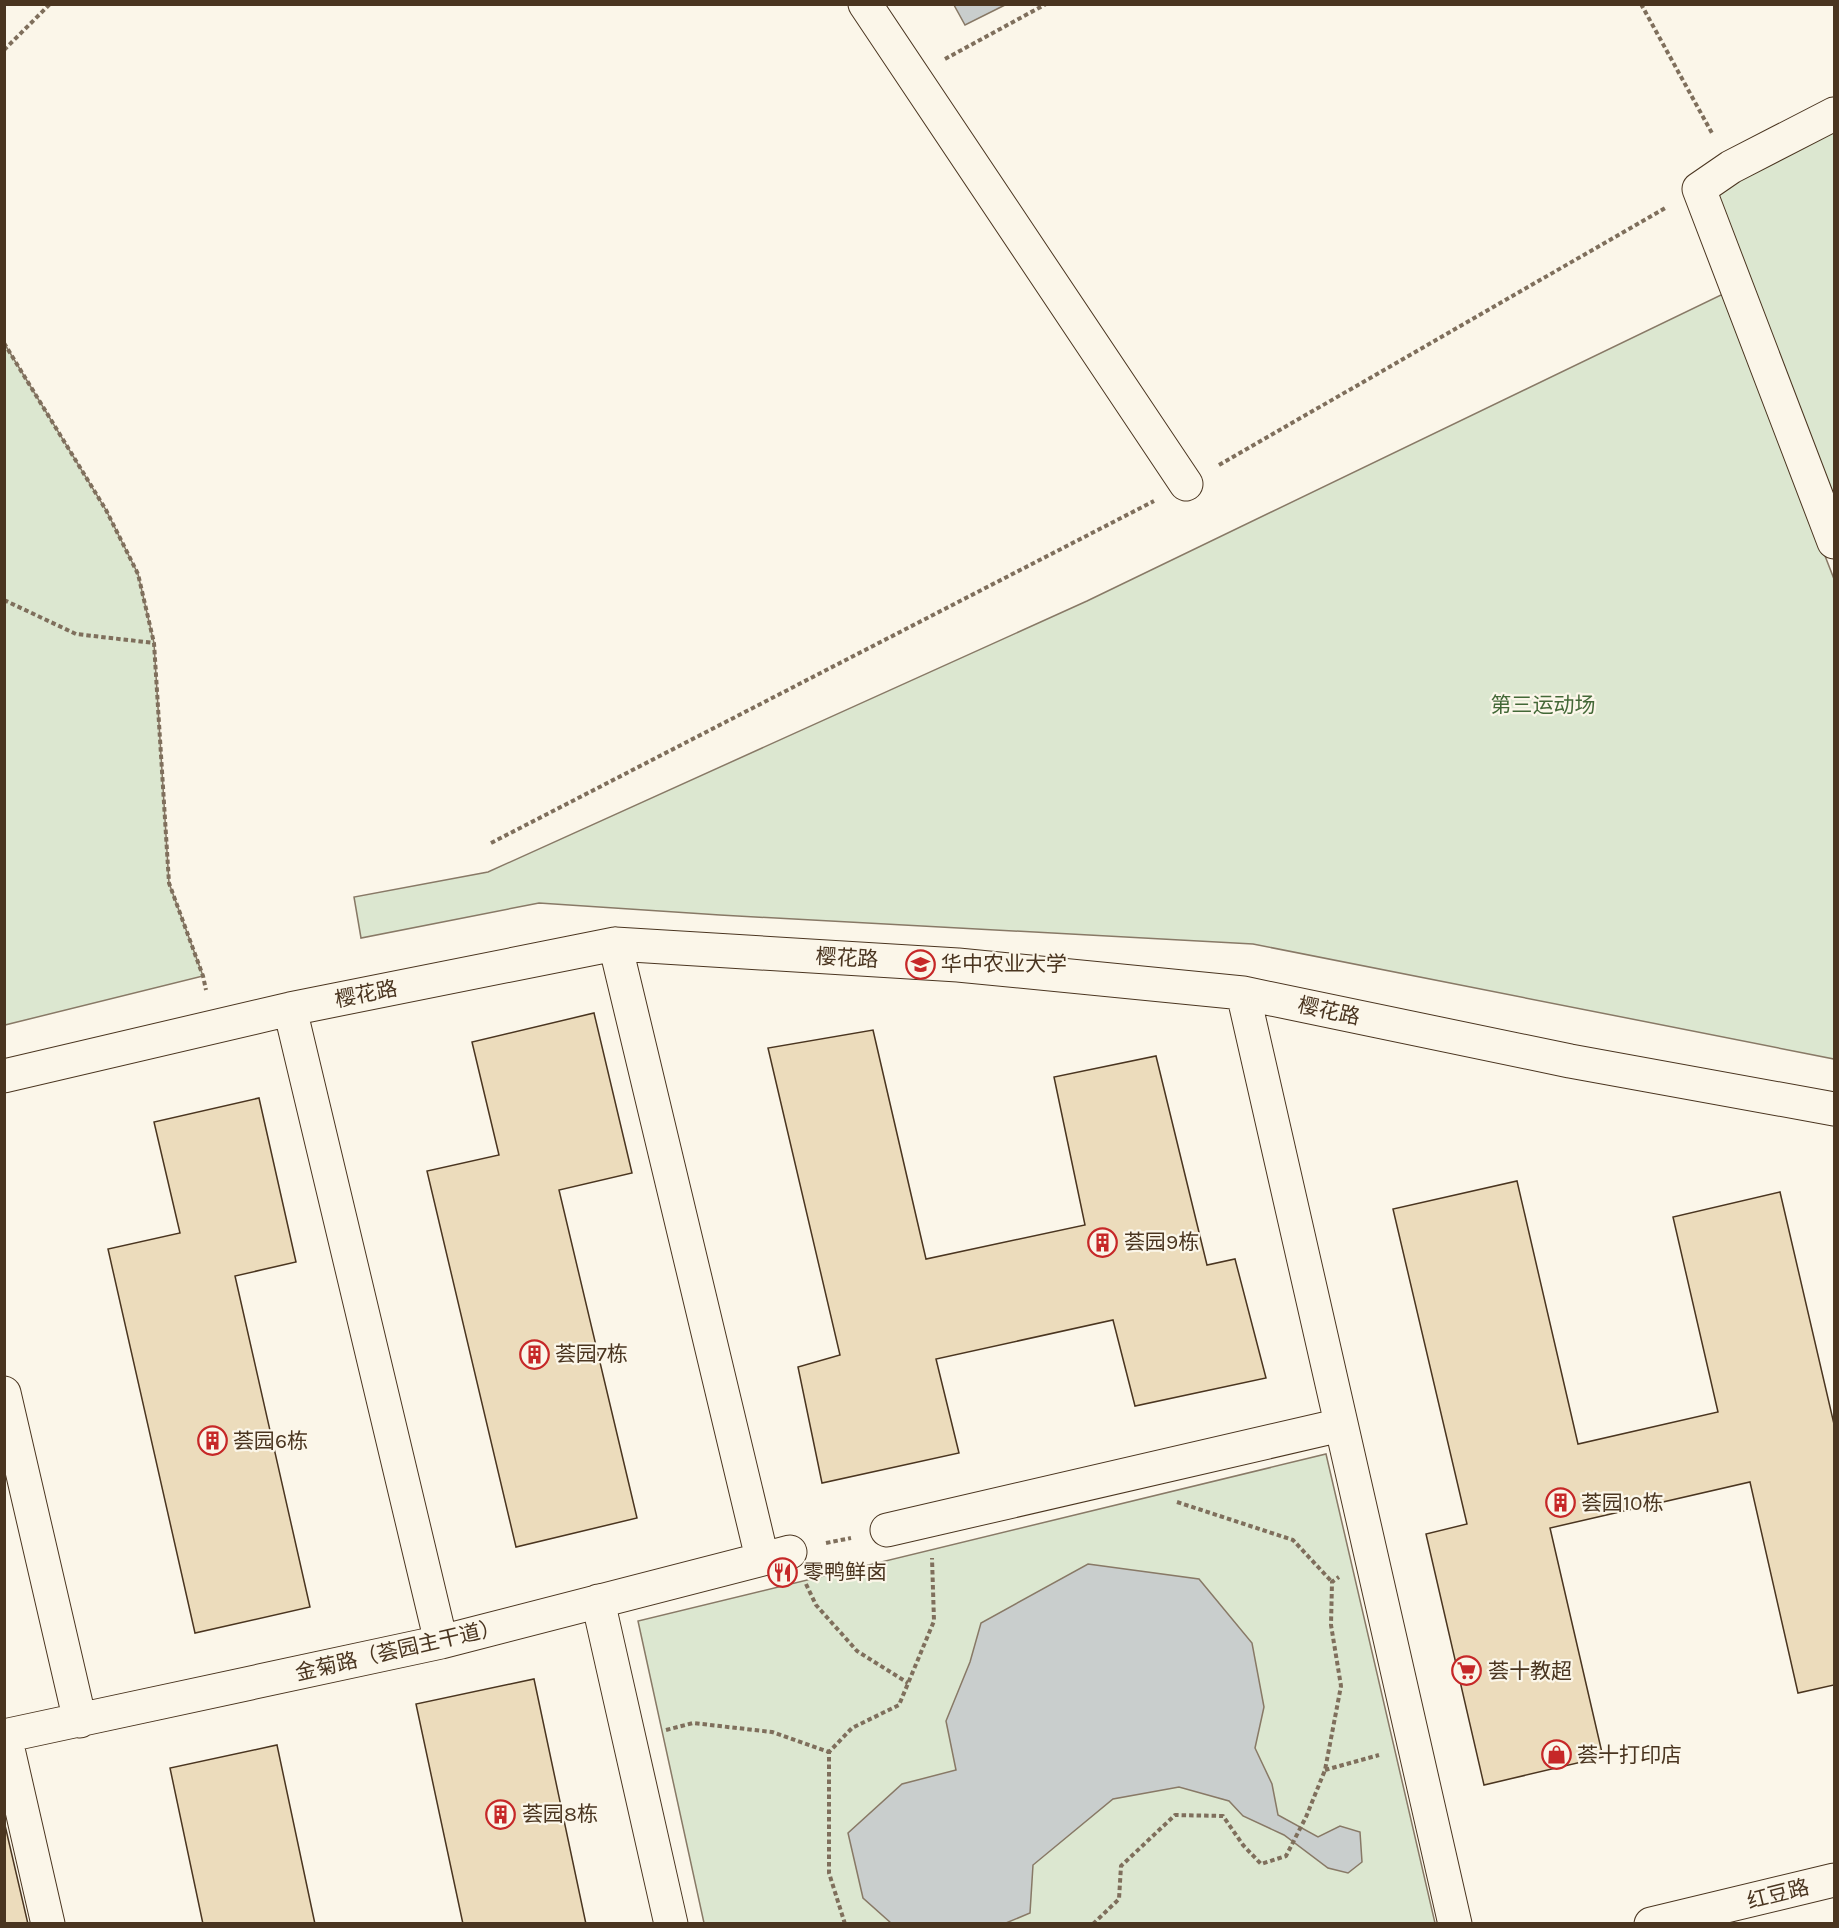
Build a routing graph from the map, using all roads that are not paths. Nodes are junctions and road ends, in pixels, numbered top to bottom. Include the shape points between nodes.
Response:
1 (865, 4) edge
2 (1834, 114) edge
3 (1186, 484) road end
4 (1834, 542) edge
5 (615, 944) junction
6 (1243, 993) junction
7 (290, 1009) junction
8 (4, 1076) edge
9 (1834, 1109) edge
10 (4, 1393) edge
11 (1341, 1425) junction
12 (887, 1530) road end
13 (598, 1601) junction
14 (441, 1642) junction
15 (80, 1721) junction
16 (5, 1736) edge
17 (1834, 1880) edge
18 (1746, 1913) edge
19 (48, 1923) edge
20 (671, 1923) edge
21 (1455, 1923) edge
22 (1651, 1923) edge

1 - 3 street
2 - 4 street via 1731,167 1699,189
5 - 6 street, 樱花路 via 958,965
5 - 7 street, 樱花路
5 - 13 street, 金菊路（荟园主干道） via 776,1555
6 - 9 street, 樱花路 via 1570,1061
6 - 11 street
7 - 8 street, 樱花路
7 - 14 street
10 - 15 street
11 - 12 street
11 - 21 street
13 - 14 street, 金菊路（荟园主干道）
13 - 20 street
14 - 15 street, 金菊路（荟园主干道）
15 - 16 street, 金菊路（荟园主干道）
16 - 19 street
17 - 18 street, 红豆路
18 - 22 street, 红豆路

